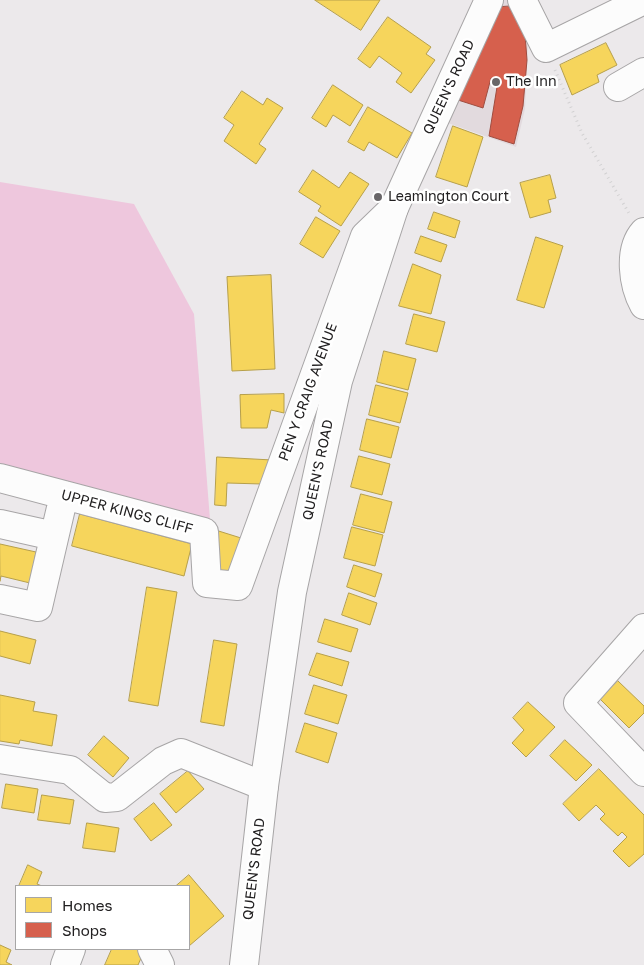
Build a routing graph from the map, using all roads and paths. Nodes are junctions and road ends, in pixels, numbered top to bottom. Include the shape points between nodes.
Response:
1 (522, 0) edge
2 (644, 0) edge
3 (486, 2) edge
4 (546, 48) junction
5 (644, 72) edge
6 (618, 87) dead end
7 (394, 208) junction
8 (643, 234) edge
9 (644, 305) edge
10 (0, 478) edge
11 (64, 495) junction
12 (0, 524) edge
13 (54, 536) junction
14 (238, 586) joint
15 (0, 599) edge
16 (644, 628) edge
17 (0, 759) edge
18 (644, 772) edge
19 (264, 786) junction
20 (71, 950) edge
21 (152, 950) edge
22 (65, 965) edge
23 (160, 965) edge
24 (244, 965) edge

1 - 4 street
2 - 4 street
3 - 7 street, QUEEN'S ROAD
4 - 8 path via 582,133
5 - 6 street
7 - 14 street, PEN Y CRAIG AVENUE via 365,236
7 - 19 street, QUEEN'S ROAD via 338,381 292,592
8 - 9 street via 636,247 634,269
10 - 11 street, UPPER KINGS CLIFF
11 - 13 street
11 - 14 street, UPPER KINGS CLIFF via 204,532 207,583
12 - 13 street
13 - 15 street via 38,607
16 - 18 street via 578,703
17 - 19 street via 70,770 105,798 117,797 163,761 181,753
19 - 24 street, QUEEN'S ROAD
20 - 22 street
21 - 23 street

